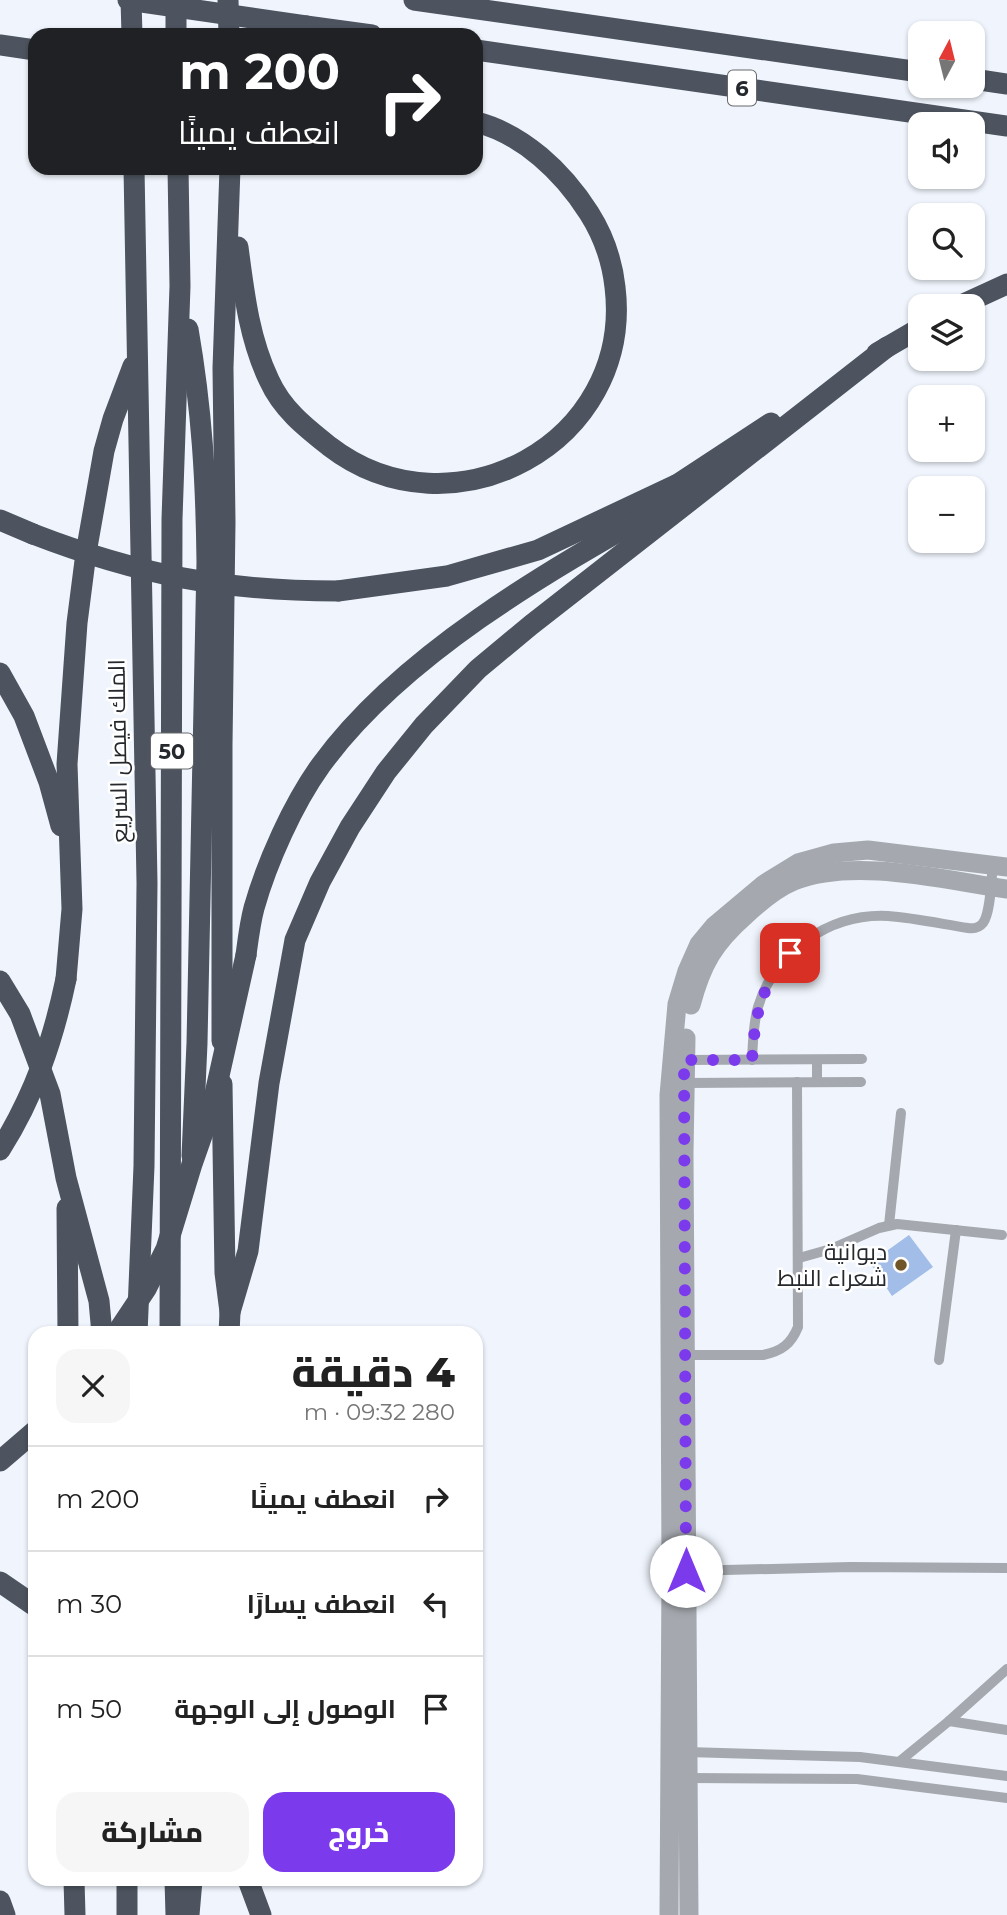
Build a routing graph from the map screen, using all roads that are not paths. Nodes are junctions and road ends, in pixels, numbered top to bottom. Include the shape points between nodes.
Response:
1 (130, 0) edge
2 (176, 0) edge
3 (228, 0) edge
4 (414, 0) edge
5 (132, 28) edge
6 (176, 28) edge
7 (229, 28) edge
8 (321, 28) edge
9 (0, 45) edge
10 (28, 49) edge
11 (483, 51) edge
12 (908, 70) edge
13 (985, 81) edge
14 (1007, 84) edge
15 (483, 124) edge
16 (1007, 126) edge
17 (134, 175) edge
18 (178, 175) edge
19 (230, 176) edge
20 (1007, 284) edge
21 (180, 286) junction
22 (985, 294) edge
23 (908, 335) edge
24 (887, 347) junction
25 (137, 357) junction
26 (678, 484) junction
27 (0, 520) edge
28 (0, 673) edge
29 (70, 858) junction
30 (1000, 866) edge
31 (999, 888) edge
32 (0, 981) edge
33 (862, 1059) dead end
34 (684, 1060) junction
35 (752, 1060) junction
36 (817, 1060) junction
37 (817, 1082) junction
38 (861, 1082) dead end
39 (684, 1083) junction
40 (797, 1083) junction
41 (901, 1113) dead end
42 (0, 1150) edge
43 (191, 1164) junction
44 (66, 1178) junction
45 (888, 1225) junction
46 (956, 1230) junction
47 (1002, 1236) dead end
48 (799, 1258) junction
49 (230, 1323) edge
50 (68, 1326) edge
51 (101, 1326) edge
52 (121, 1326) edge
53 (137, 1326) edge
54 (170, 1326) edge
55 (678, 1355) junction
56 (939, 1360) dead end
57 (28, 1437) edge
58 (0, 1461) edge
59 (1007, 1568) edge
60 (679, 1571) junction
61 (0, 1582) edge
62 (28, 1601) edge
63 (1007, 1669) edge
64 (949, 1721) junction
65 (1007, 1730) edge
66 (679, 1752) junction
67 (900, 1761) junction
68 (1007, 1776) edge
69 (679, 1778) junction
70 (1007, 1798) edge
71 (74, 1886) edge
72 (127, 1886) edge
73 (175, 1886) edge
74 (191, 1886) edge
75 (250, 1886) edge
76 (0, 1901) edge
77 (5, 1915) edge
78 (75, 1915) edge
79 (127, 1915) edge
80 (176, 1915) edge
81 (189, 1915) edge
82 (261, 1915) edge
83 (669, 1915) edge
84 (689, 1915) edge

1 - 5 highway
1 - 8 highway, bridge
2 - 6 highway
3 - 7 highway
4 - 12 highway, 6
9 - 10 highway
11 - 16 highway, 6
13 - 14 highway
15 - 19 highway via 543,159 570,186 604,241 616,299 612,348 585,408 527,461 481,480 433,485 362,467 308,431 286,407 269,381 253,338
17 - 25 highway, الملك فيصل السريع / 50
18 - 21 highway, 50
19 - 49 highway via 223,368 222,1146
20 - 22 highway
21 - 43 highway via 200,400 206,487
21 - 54 highway, 50 via 172,519
23 - 24 highway
24 - 26 highway
24 - 49 highway via 478,669 424,724 386,772 320,882 295,940 269,1083 248,1251
25 - 29 highway via 104,451 84,565 67,764
25 - 53 highway, الملك فيصل السريع / 50 via 147,883
26 - 27 highway, bridge via 538,550 447,576 338,591 273,590 182,580 82,553
26 - 43 highway, bridge via 665,505 538,580 436,650 354,725 321,765 265,873 212,1107
28 - 29 highway via 24,716 49,782
29 - 42 highway, bridge via 71,933 50,1046 24,1111
30 - 31 lane
30 - 55 street via 868,850 834,853 798,863 764,884 735,906 699,944 677,1004 669,1095
31 - 34 street via 859,869 794,881 761,901 708,958 688,1013
31 - 35 lane via 978,928 867,917 836,924 807,939 776,969 765,988
32 - 44 highway via 19,1014 50,1094
33 - 36 lane
34 - 35 lane
34 - 39 street
35 - 36 lane
36 - 37 lane
37 - 38 lane
37 - 40 lane
39 - 40 lane
39 - 55 street
40 - 48 lane
41 - 45 lane
43 - 52 highway, bridge via 166,1249
44 - 50 highway
44 - 51 highway via 99,1301
45 - 46 lane
45 - 48 lane
46 - 47 lane
46 - 56 lane
48 - 55 lane via 798,1327 785,1347 763,1355
55 - 60 street
57 - 58 highway
59 - 60 lane
60 - 66 street
61 - 62 highway
63 - 64 lane
64 - 65 lane
64 - 67 lane
66 - 67 lane
66 - 69 street
67 - 68 lane
69 - 70 lane via 858,1779
69 - 83 street
69 - 84 street
71 - 78 highway
72 - 79 highway
73 - 80 highway
74 - 81 highway
75 - 82 highway
76 - 77 highway

